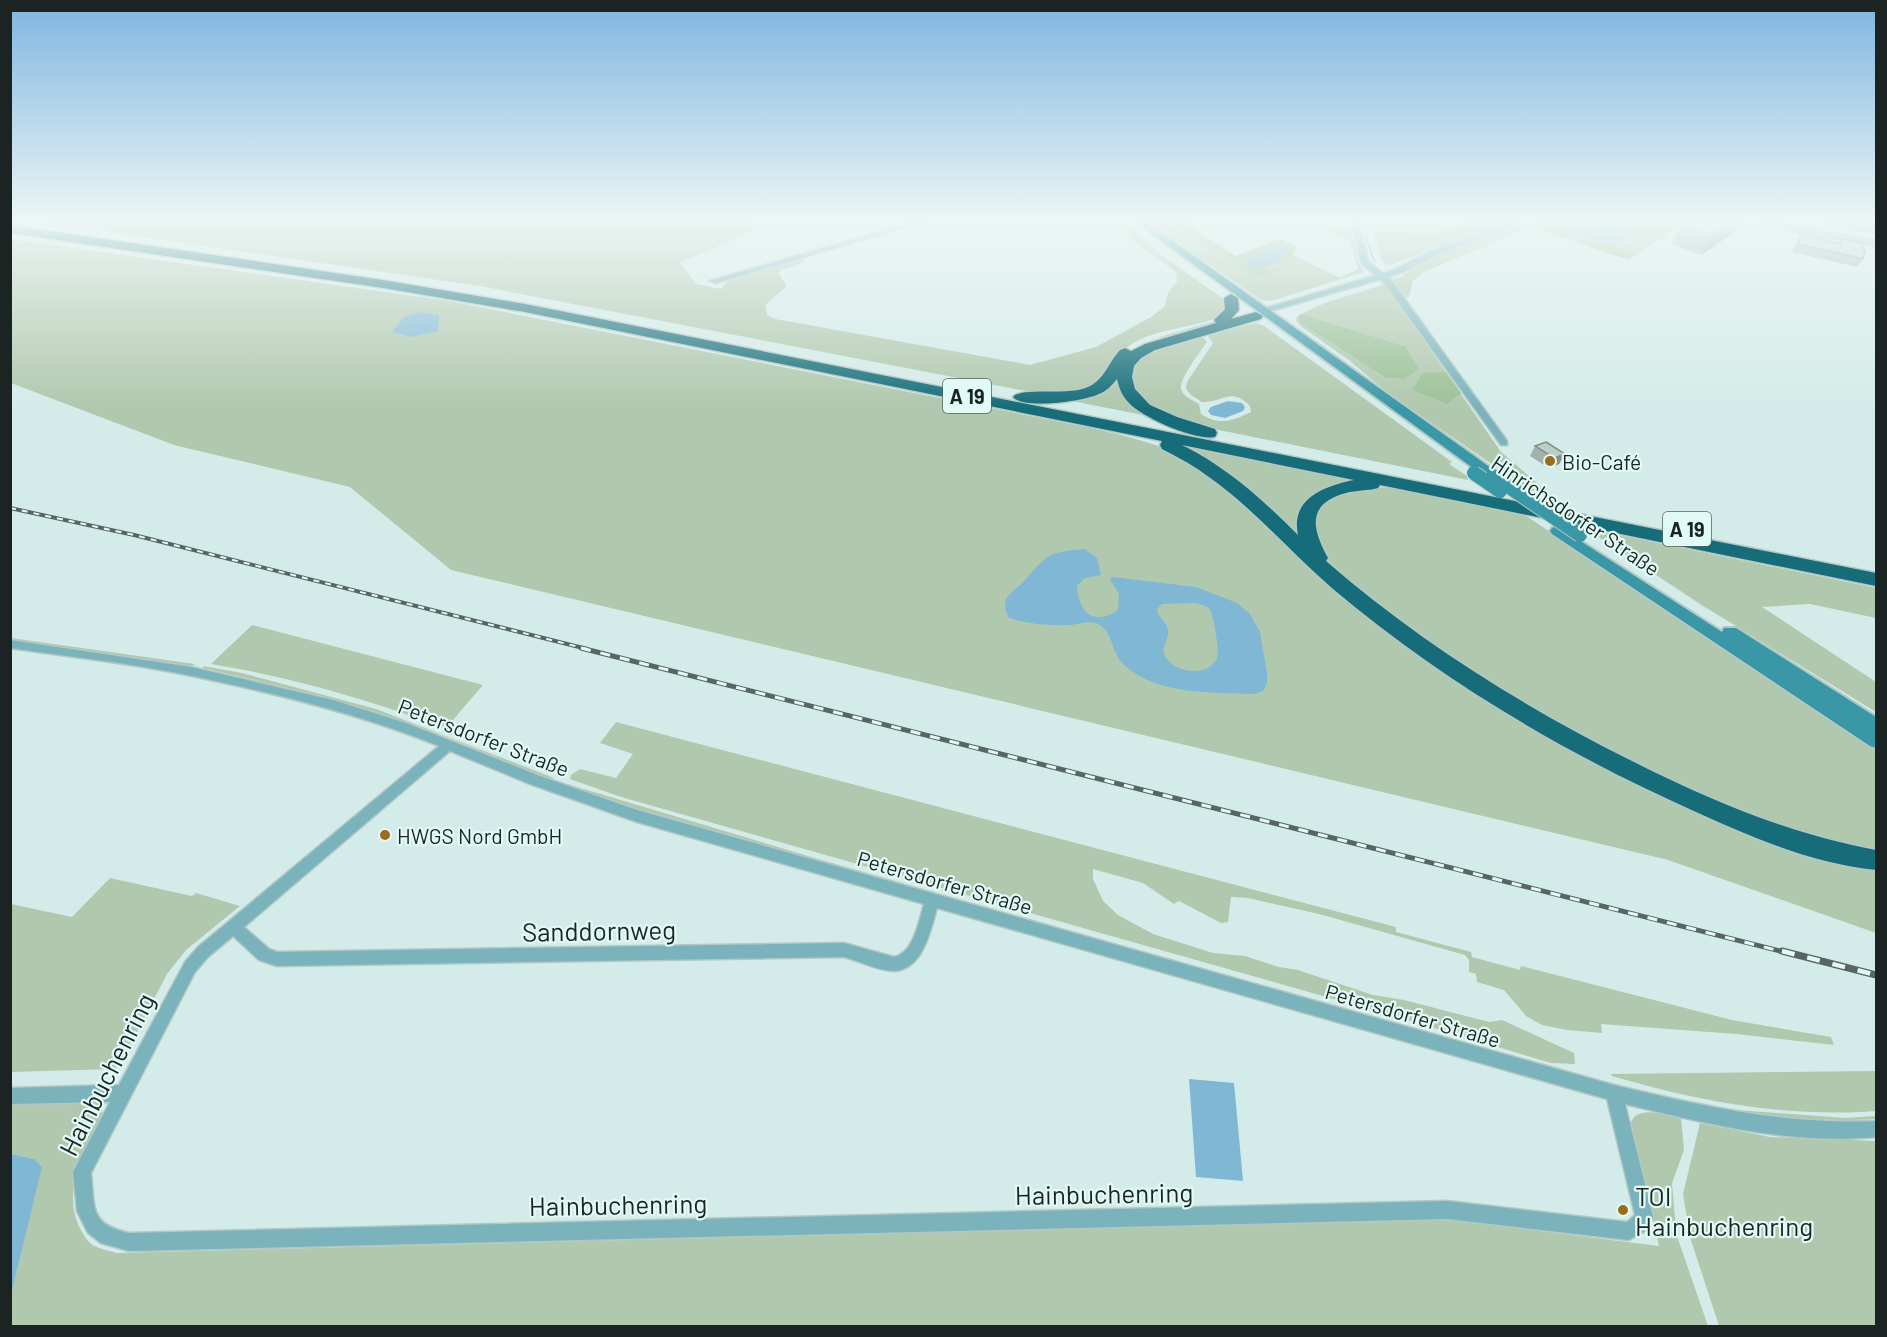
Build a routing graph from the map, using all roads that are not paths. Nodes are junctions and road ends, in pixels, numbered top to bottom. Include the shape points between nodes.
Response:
1 (379, 283) edge
2 (426, 283) edge
3 (1211, 283) edge
4 (1219, 283) edge
5 (1354, 283) edge
6 (1389, 283) edge
7 (1231, 298) junction
8 (1291, 302) junction
9 (1257, 313) junction
10 (1221, 320) junction
11 (1289, 329) junction
12 (1021, 397) junction
13 (1093, 422) junction
14 (1227, 438) junction
15 (1504, 443) dead end
16 (1448, 493) junction
17 (1876, 567) edge
18 (1876, 579) edge
19 (1358, 597) junction
20 (10, 644) edge
21 (1876, 724) edge
22 (1876, 741) edge
23 (450, 744) junction
24 (1876, 860) edge
25 (932, 900) junction
26 (234, 927) junction
27 (123, 1093) junction
28 (1614, 1093) junction
29 (10, 1096) edge
30 (1876, 1129) edge

1 - 13 highway, A 19 via 503,304
2 - 12 highway, A 19 via 604,314
3 - 7 main road
4 - 9 main road
5 - 8 street
6 - 15 street
7 - 9 main road
7 - 10 highway via 1233,310
8 - 9 street
8 - 11 street via 1285,317
9 - 10 highway
9 - 11 main road, Hinrichsdorfer Straße
9 - 14 highway via 1150,347 1134,356 1124,374 1128,390 1147,409
9 - 22 main road, Hinrichsdorfer Straße, bridge via 1557,531
10 - 12 highway via 1137,344 1122,356 1105,383 1093,391 1068,397
11 - 21 main road, Hinrichsdorfer Straße, bridge via 1580,535
12 - 14 highway, A 19
13 - 16 highway, A 19
13 - 19 highway via 1170,446 1217,470
14 - 17 highway, A 19
16 - 18 highway, A 19
16 - 19 highway via 1352,485 1331,491 1312,504 1305,518 1308,539 1320,558
19 - 24 highway via 1453,669 1584,747 1657,784 1791,842
20 - 23 street, Petersdorfer Straße via 191,670 368,715
23 - 25 street, Petersdorfer Straße via 544,784 637,816
23 - 26 street, Hainbuchenring
25 - 26 street, Sanddornweg via 914,954 896,964 844,950 277,959 264,955
25 - 28 street, Petersdorfer Straße
26 - 27 street, Hainbuchenring via 190,967
27 - 28 street, Hainbuchenring via 82,1172 86,1211 94,1227 107,1237 129,1242 1447,1210 1629,1231 1644,1217
27 - 29 street
28 - 30 street, Petersdorfer Straße via 1688,1112 1758,1124 1811,1130

